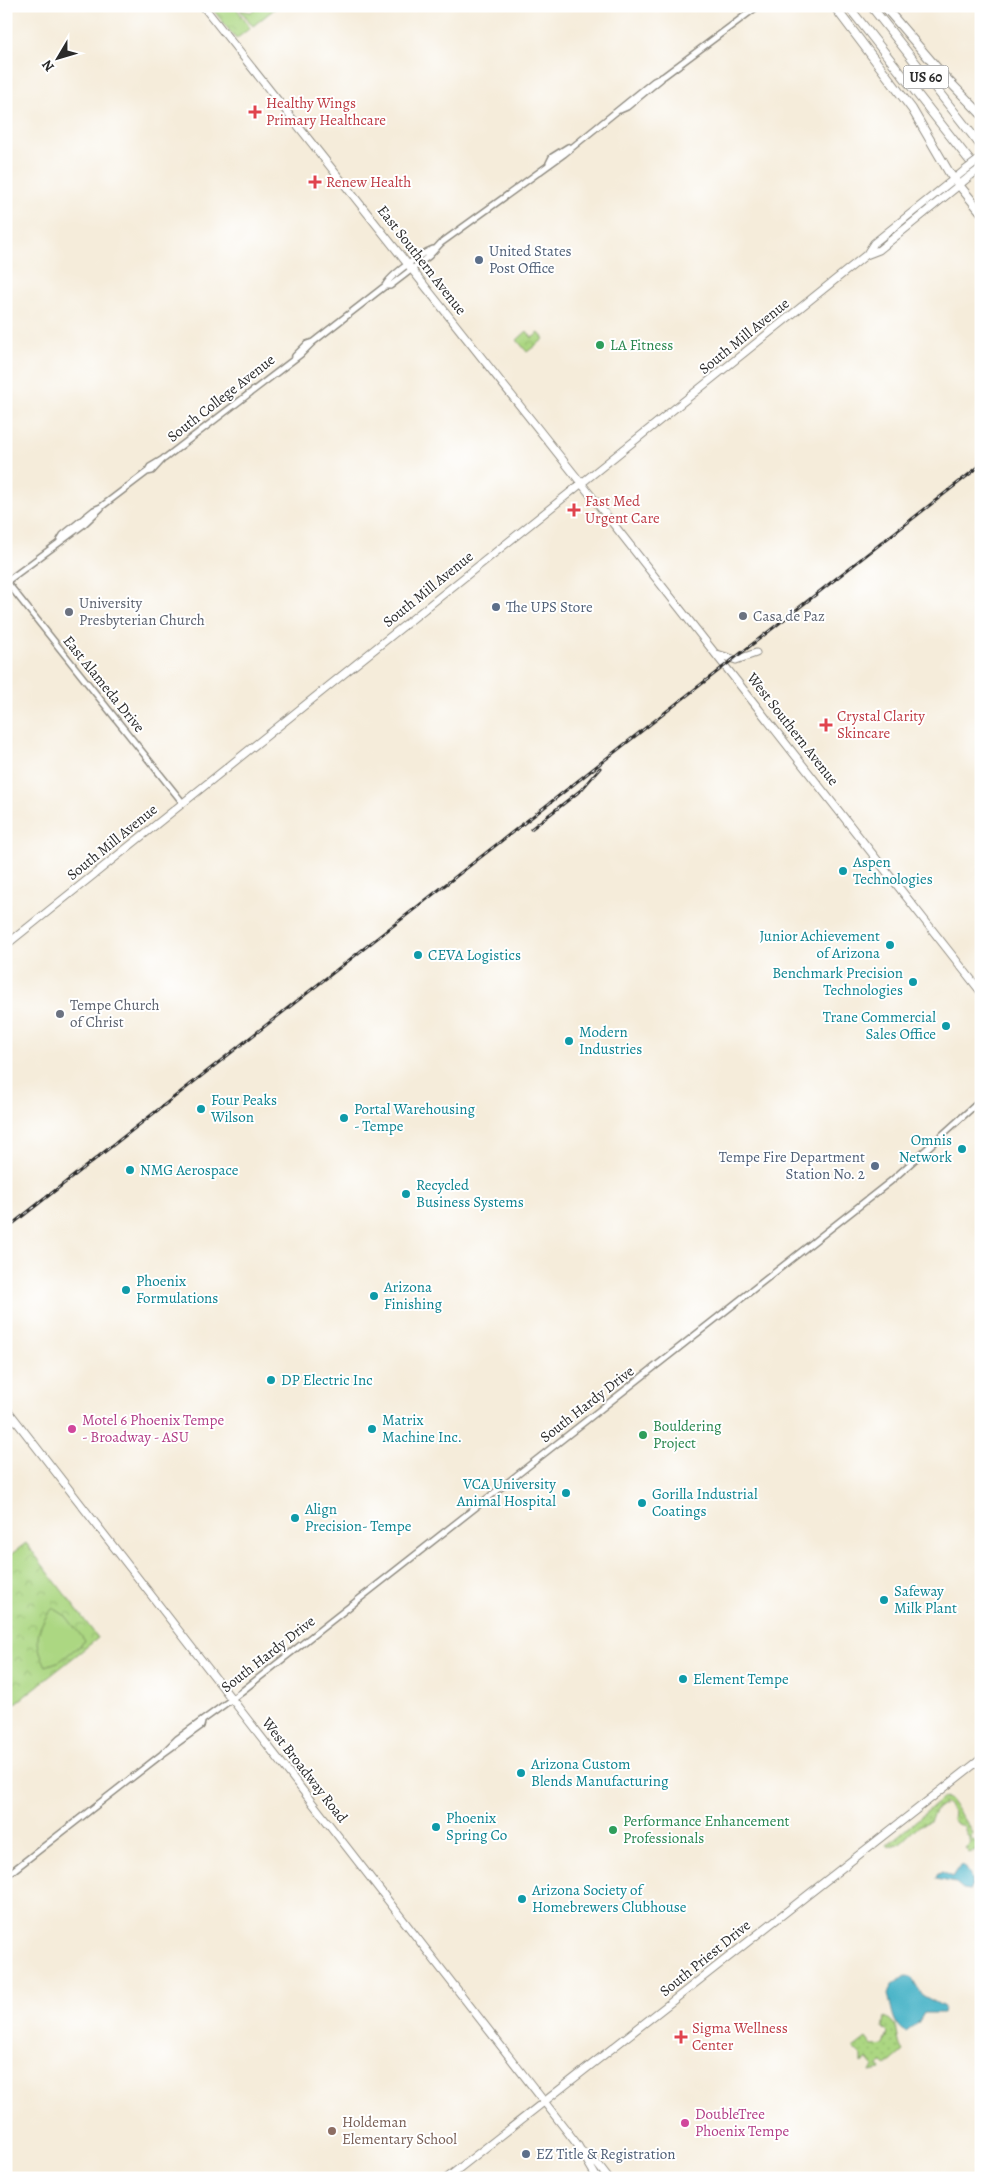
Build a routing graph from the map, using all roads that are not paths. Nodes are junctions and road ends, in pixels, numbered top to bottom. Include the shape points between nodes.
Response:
1 (203, 6) edge
2 (758, 6) edge
3 (834, 6) edge
4 (848, 6) edge
5 (871, 6) edge
6 (884, 6) edge
7 (981, 114) edge
8 (981, 146) edge
9 (981, 158) edge
10 (981, 168) edge
11 (981, 175) edge
12 (956, 182) junction
13 (981, 212) edge
14 (410, 267) junction
15 (582, 483) junction
16 (6, 582) edge
17 (756, 653) dead end
18 (716, 654) junction
19 (183, 803) junction
20 (6, 945) edge
21 (981, 992) edge
22 (981, 1100) edge
23 (6, 1408) edge
24 (232, 1699) junction
25 (981, 1759) edge
26 (6, 1876) edge
27 (544, 2102) junction
28 (581, 2150) junction
29 (447, 2178) edge
30 (597, 2178) edge
31 (608, 2178) edge

1 - 14 main road, East Southern Avenue
2 - 14 street, South College Avenue via 627,107 552,157 549,163 429,256
3 - 12 highway via 912,109
4 - 11 highway, US 60
5 - 8 highway, US 60
6 - 7 highway
9 - 12 main road, South Mill Avenue, bridge
10 - 12 main road, South Mill Avenue, bridge
12 - 13 highway
12 - 15 main road, South Mill Avenue via 879,250 867,254
14 - 15 main road, East Southern Avenue
14 - 16 street, South College Avenue via 390,286 385,286 299,351 152,471
15 - 18 main road, West Southern Avenue
15 - 19 main road, South Mill Avenue
16 - 19 street, East Alameda Drive
17 - 18 main road via 736,660
18 - 21 main road, West Southern Avenue
19 - 20 main road, South Mill Avenue
22 - 24 street, South Hardy Drive via 897,1176
23 - 24 main road, West Broadway Road
24 - 26 street, South Hardy Drive via 172,1742 161,1755
24 - 27 main road, West Broadway Road
25 - 27 main road, South Priest Drive
27 - 28 main road, West Broadway Road
27 - 29 main road, South Priest Drive
28 - 30 main road, West Broadway Road
28 - 31 main road, West Broadway Road

